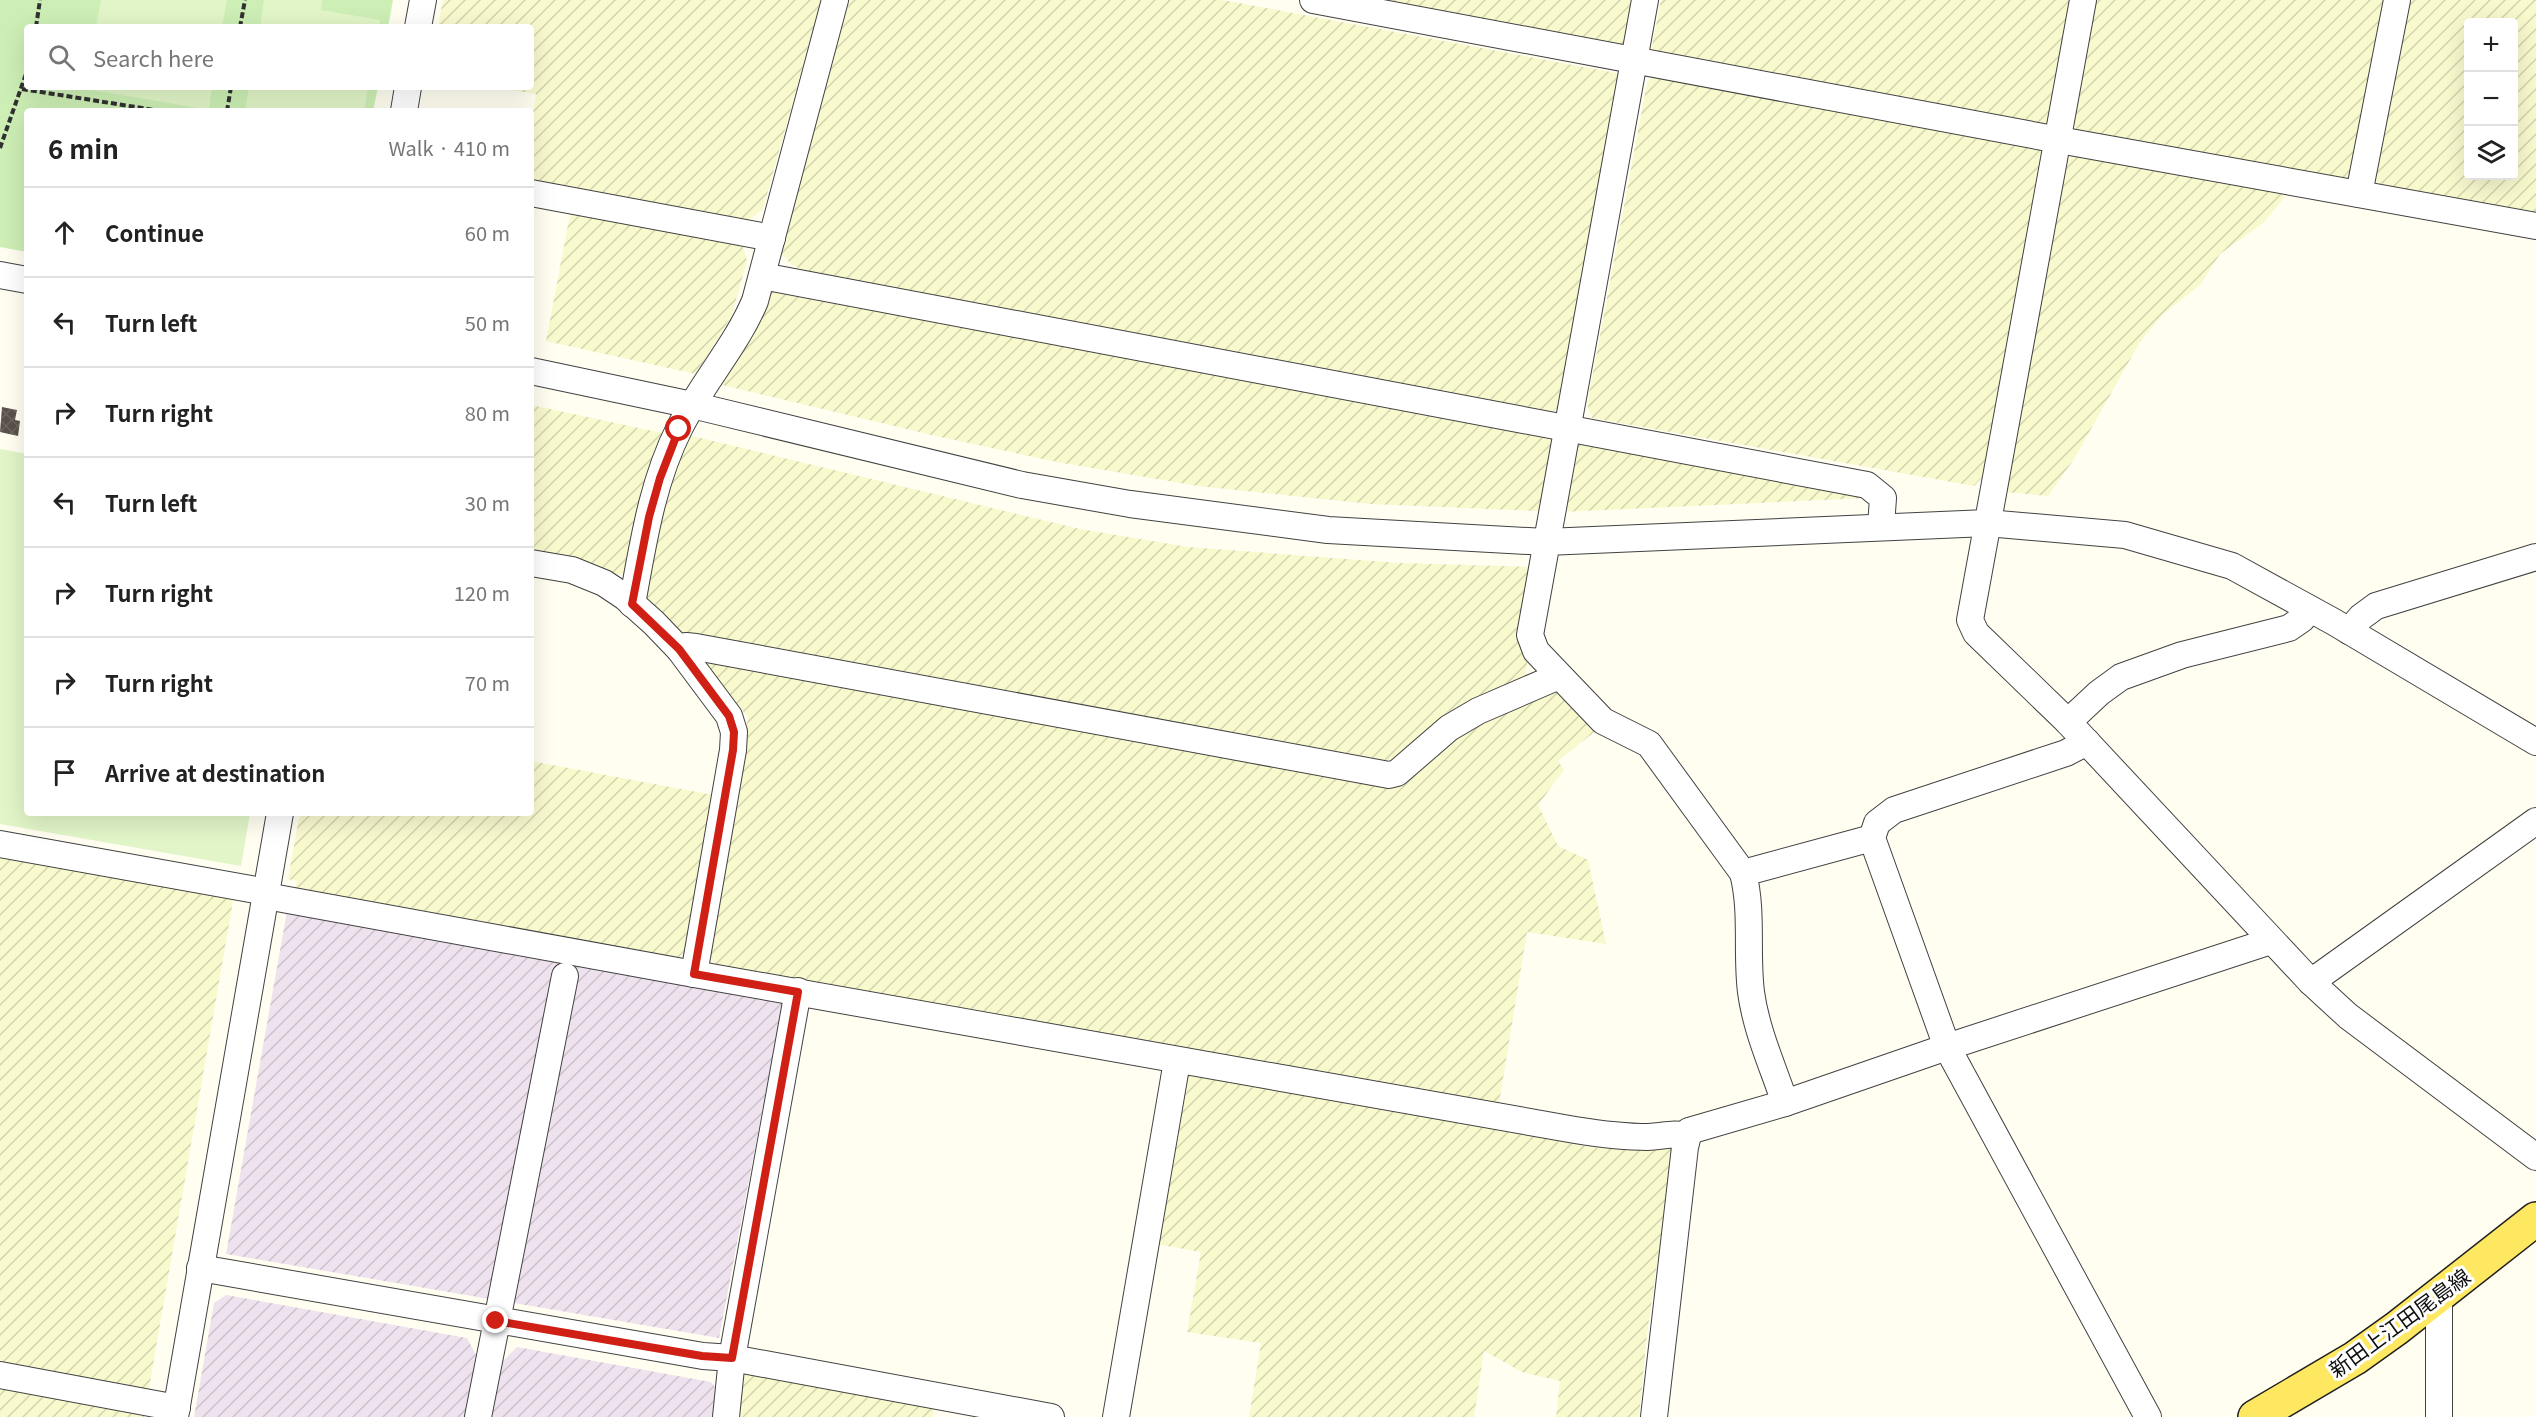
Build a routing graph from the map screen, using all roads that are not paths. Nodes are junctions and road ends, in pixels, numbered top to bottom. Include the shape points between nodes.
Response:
1 (423, 0) edge
2 (836, 0) edge
3 (1313, 0) edge
4 (1645, 0) edge
5 (2083, 0) edge
6 (2397, 0) edge
7 (419, 24) edge
8 (1634, 61) junction
9 (408, 90) edge
10 (404, 108) edge
11 (2059, 141) junction
12 (534, 194) edge
13 (2359, 194) junction
14 (2536, 226) edge
15 (772, 238) junction
16 (0, 275) edge
17 (762, 276) junction
18 (24, 279) edge
19 (534, 372) edge
20 (692, 405) junction
21 (1569, 429) junction
22 (1987, 523) junction
23 (1881, 526) junction
24 (1546, 542) junction
25 (2536, 557) edge
26 (534, 564) edge
27 (632, 604) junction
28 (2310, 609) junction
29 (2349, 631) junction
30 (679, 649) junction
31 (1558, 676) junction
32 (2068, 722) junction
33 (2087, 742) junction
34 (2536, 742) edge
35 (279, 816) edge
36 (2536, 822) edge
37 (1872, 838) junction
38 (0, 844) edge
39 (1743, 873) junction
40 (266, 894) junction
41 (2271, 941) junction
42 (694, 974) junction
43 (565, 976) dead end
44 (2311, 982) junction
45 (798, 992) junction
46 (1947, 1047) junction
47 (1177, 1061) junction
48 (1785, 1103) junction
49 (1687, 1136) junction
50 (2536, 1157) edge
51 (2536, 1219) edge
52 (200, 1268) junction
53 (2439, 1295) junction
54 (496, 1321) junction
55 (732, 1358) junction
56 (0, 1375) edge
57 (176, 1412) edge
58 (478, 1417) edge
59 (726, 1417) edge
60 (1052, 1417) edge
61 (1116, 1417) edge
62 (1654, 1417) edge
63 (2148, 1417) edge
64 (2255, 1417) edge
65 (2439, 1417) edge

1 - 7 street
2 - 15 street
3 - 8 street
4 - 8 street
5 - 11 street
6 - 13 street
8 - 11 street
8 - 21 street
9 - 10 street
11 - 13 street
11 - 22 street
12 - 15 street
13 - 14 street
15 - 17 street
16 - 18 street
17 - 20 street via 748,318
17 - 21 street
19 - 20 street
20 - 24 street via 1022,484 1130,504 1328,530
20 - 27 street via 660,478
21 - 23 street via 1867,485 1883,498
21 - 24 street
22 - 23 street
22 - 28 street via 2125,535 2232,566
22 - 32 street via 1970,620 1976,633
23 - 24 street
24 - 31 street via 1530,635 1536,651
25 - 29 street via 2376,606
26 - 27 street via 572,570 604,583
27 - 30 street
28 - 29 street
28 - 32 street via 2289,628 2182,654 2121,677
29 - 34 street
30 - 31 street via 708,649 1389,775 1397,773 1449,728 1478,711
30 - 42 street via 729,716 734,732
31 - 39 street via 1603,721 1649,744
32 - 33 street
33 - 37 street via 2066,753 1894,810 1877,824
33 - 41 street
35 - 40 street
36 - 44 street
37 - 39 street
37 - 46 street
38 - 40 street
39 - 48 street via 1748,894 1752,995
40 - 42 street
40 - 52 street
41 - 44 street
41 - 46 street
42 - 45 street
43 - 54 street
44 - 50 street via 2348,1016
45 - 47 street
45 - 55 street
46 - 48 street
46 - 63 street
47 - 49 street via 1601,1135
47 - 61 street
48 - 49 street via 1693,1129
49 - 62 street
51 - 53 main road, 新田上江田尾島線
52 - 54 street
52 - 57 street
53 - 64 main road, 新田上江田尾島線 via 2355,1358
53 - 65 street
54 - 55 street
54 - 58 street
55 - 59 street
55 - 60 street
56 - 57 street

